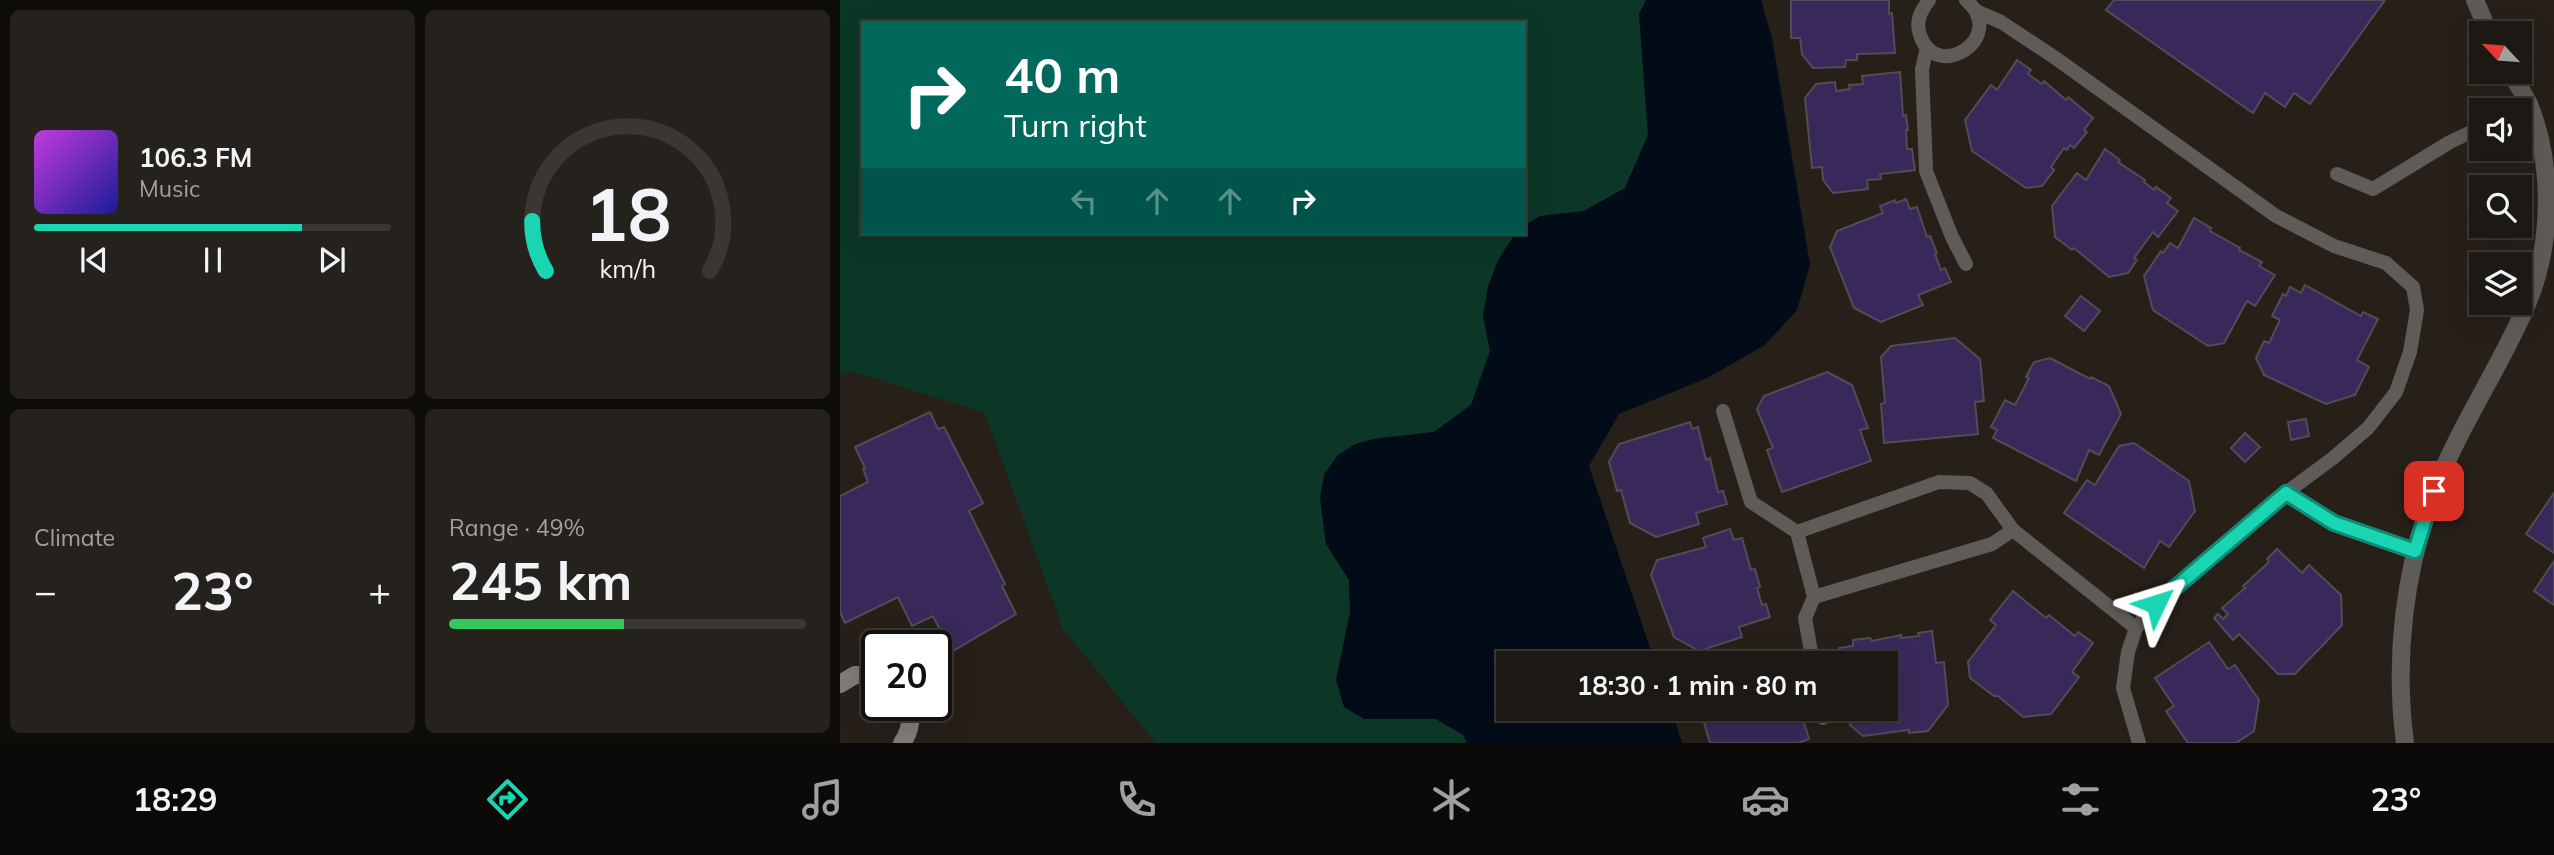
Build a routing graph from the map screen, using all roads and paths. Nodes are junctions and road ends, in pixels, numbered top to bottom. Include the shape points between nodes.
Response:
1 (1930, 0) edge
2 (2475, 0) edge
3 (1971, 6) edge
4 (2484, 21) edge
5 (1927, 48) junction
6 (2532, 125) edge
7 (2469, 133) edge
8 (2337, 174) dead end
9 (1966, 264) dead end
10 (1723, 411) dead end
11 (2286, 493) junction
12 (2013, 530) junction
13 (1797, 532) junction
14 (2415, 551) junction
15 (1814, 597) junction
16 (2136, 628) junction
17 (1811, 651) edge
18 (861, 675) edge
19 (840, 684) edge
20 (910, 721) edge
21 (902, 743) edge
22 (2139, 743) edge
23 (2405, 743) edge

1 - 5 lane via 1920,11 1917,27
2 - 4 street
3 - 5 lane via 1979,30 1966,51 1944,56
3 - 11 lane via 2054,57 2276,216 2334,246 2386,263 2413,287 2417,310 2410,352 2396,393 2368,428
5 - 9 lane via 1922,69 1926,171
6 - 14 street via 2542,143 2549,183 2539,266 2525,309 2434,491
7 - 8 lane via 2373,189
10 - 13 lane via 1751,502
11 - 14 lane via 2334,523
11 - 16 lane via 2156,604
12 - 13 lane via 1987,494 1970,483 1938,482
12 - 15 lane via 1992,544
12 - 16 lane
13 - 15 lane
14 - 23 street via 2403,626 2400,706
15 - 17 lane via 1805,618
16 - 22 lane via 2123,688
18 - 19 street
20 - 21 street

